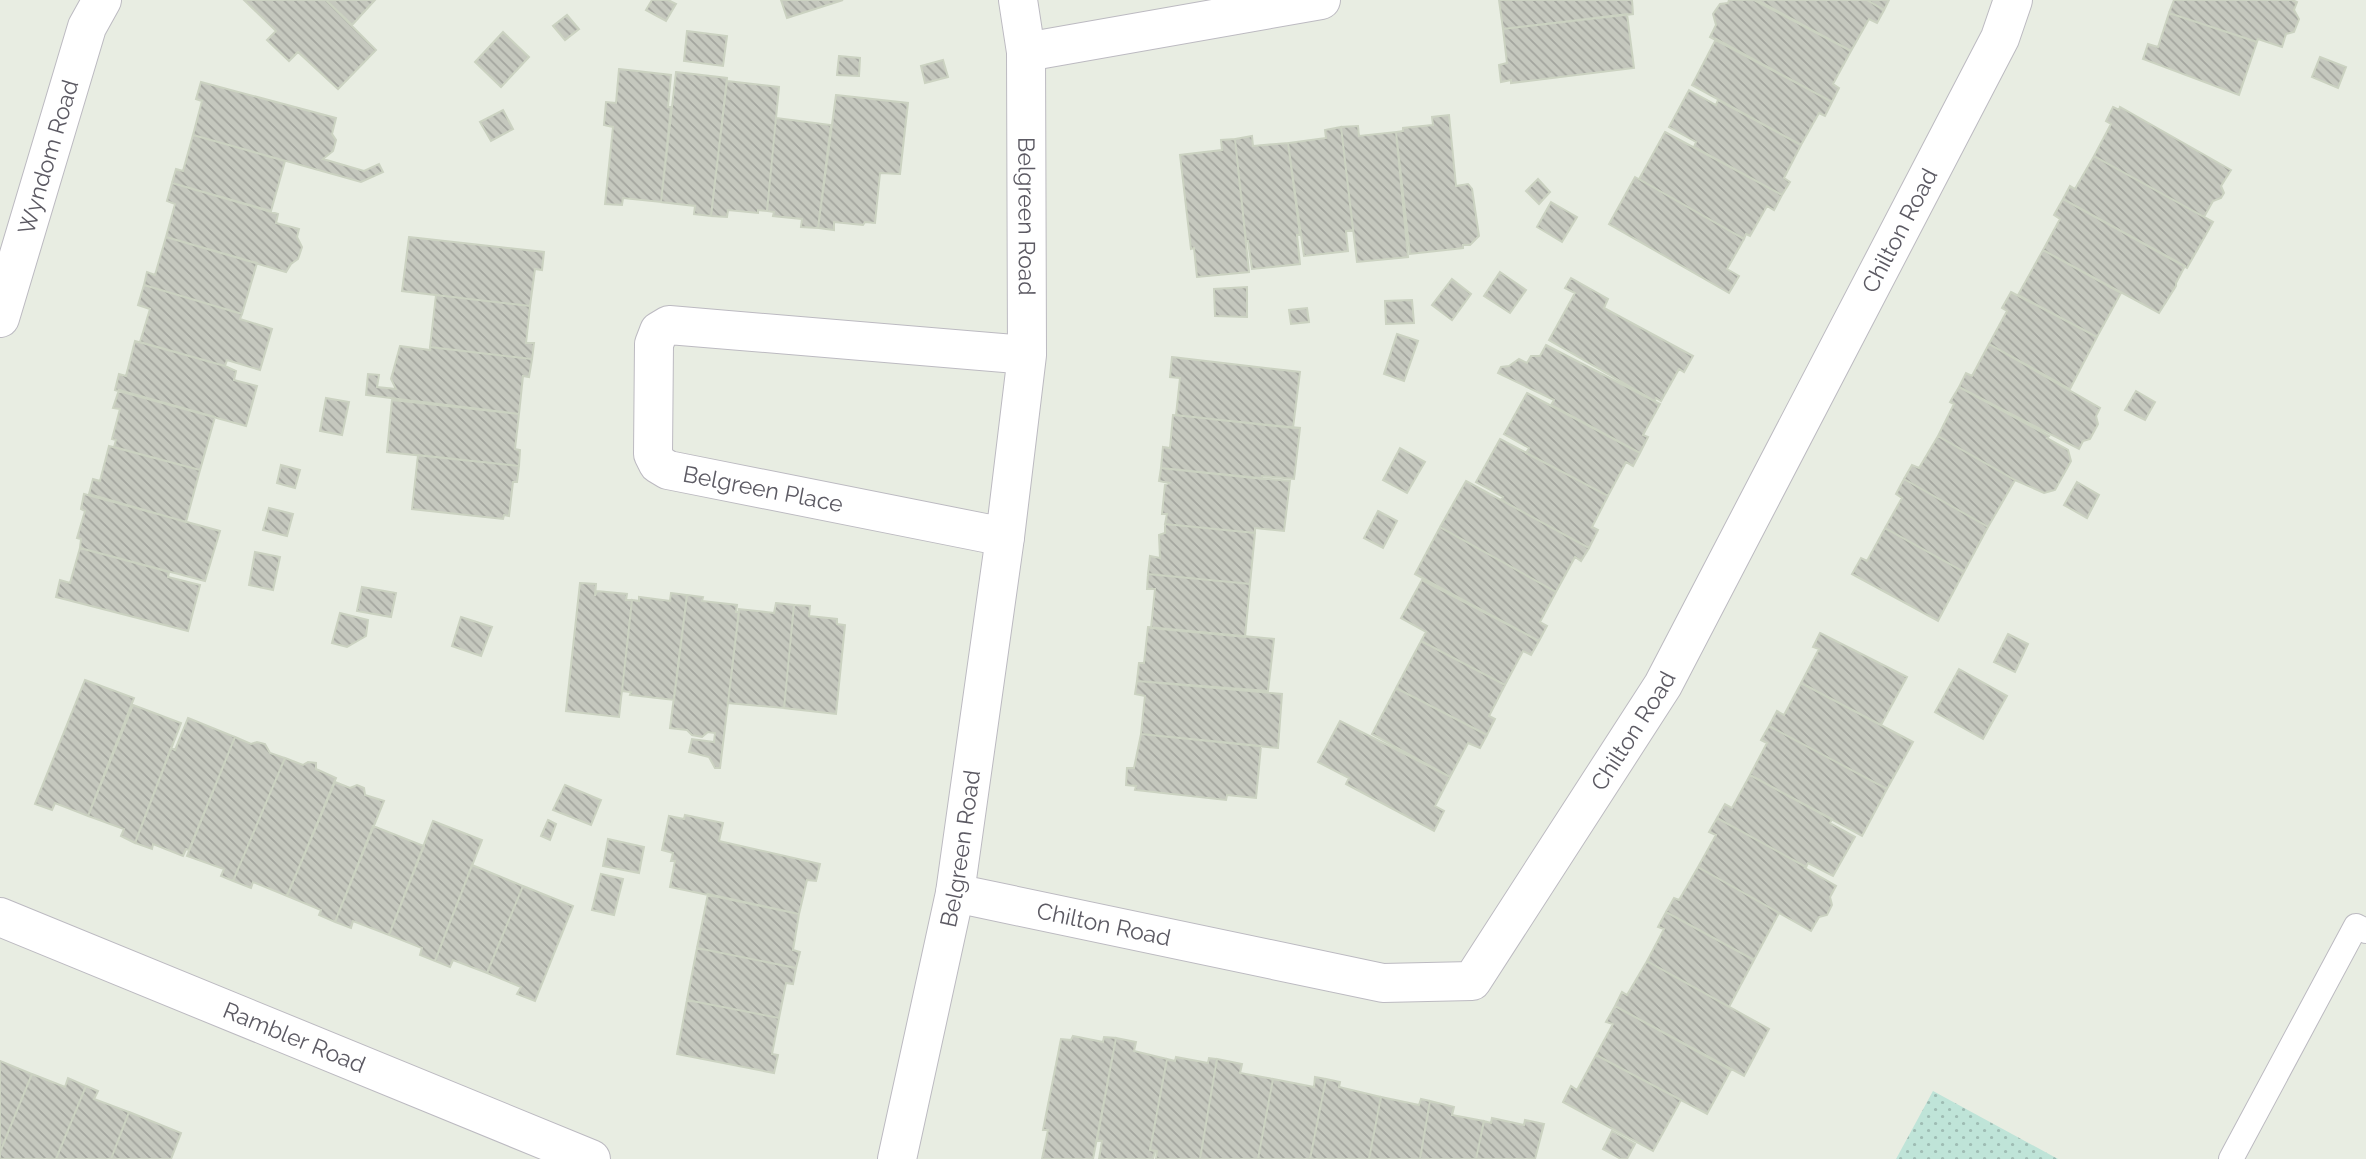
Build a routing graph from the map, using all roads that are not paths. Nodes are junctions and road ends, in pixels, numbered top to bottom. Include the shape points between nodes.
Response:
1 (102, 0) edge
2 (1018, 0) edge
3 (1321, 0) edge
4 (2013, 0) edge
5 (1026, 52) junction
6 (0, 318) edge
7 (1026, 367) junction
8 (1005, 537) junction
9 (955, 893) junction
10 (0, 917) edge
11 (2366, 931) edge
12 (591, 1159) edge
13 (897, 1159) edge
14 (2231, 1159) edge

1 - 6 street, Wyndom Road via 88,27
2 - 5 street, Belgreen Road
3 - 5 street
4 - 9 street, Chilton Road via 2000,38 1663,685 1472,981 1383,983
5 - 7 street, Belgreen Road
7 - 8 street
7 - 8 street, Belgreen Place via 669,325 659,331 654,344 653,454 668,470
8 - 9 street, Belgreen Road
9 - 13 street, Belgreen Road
10 - 12 street, Rambler Road
11 - 14 lane via 2356,926

